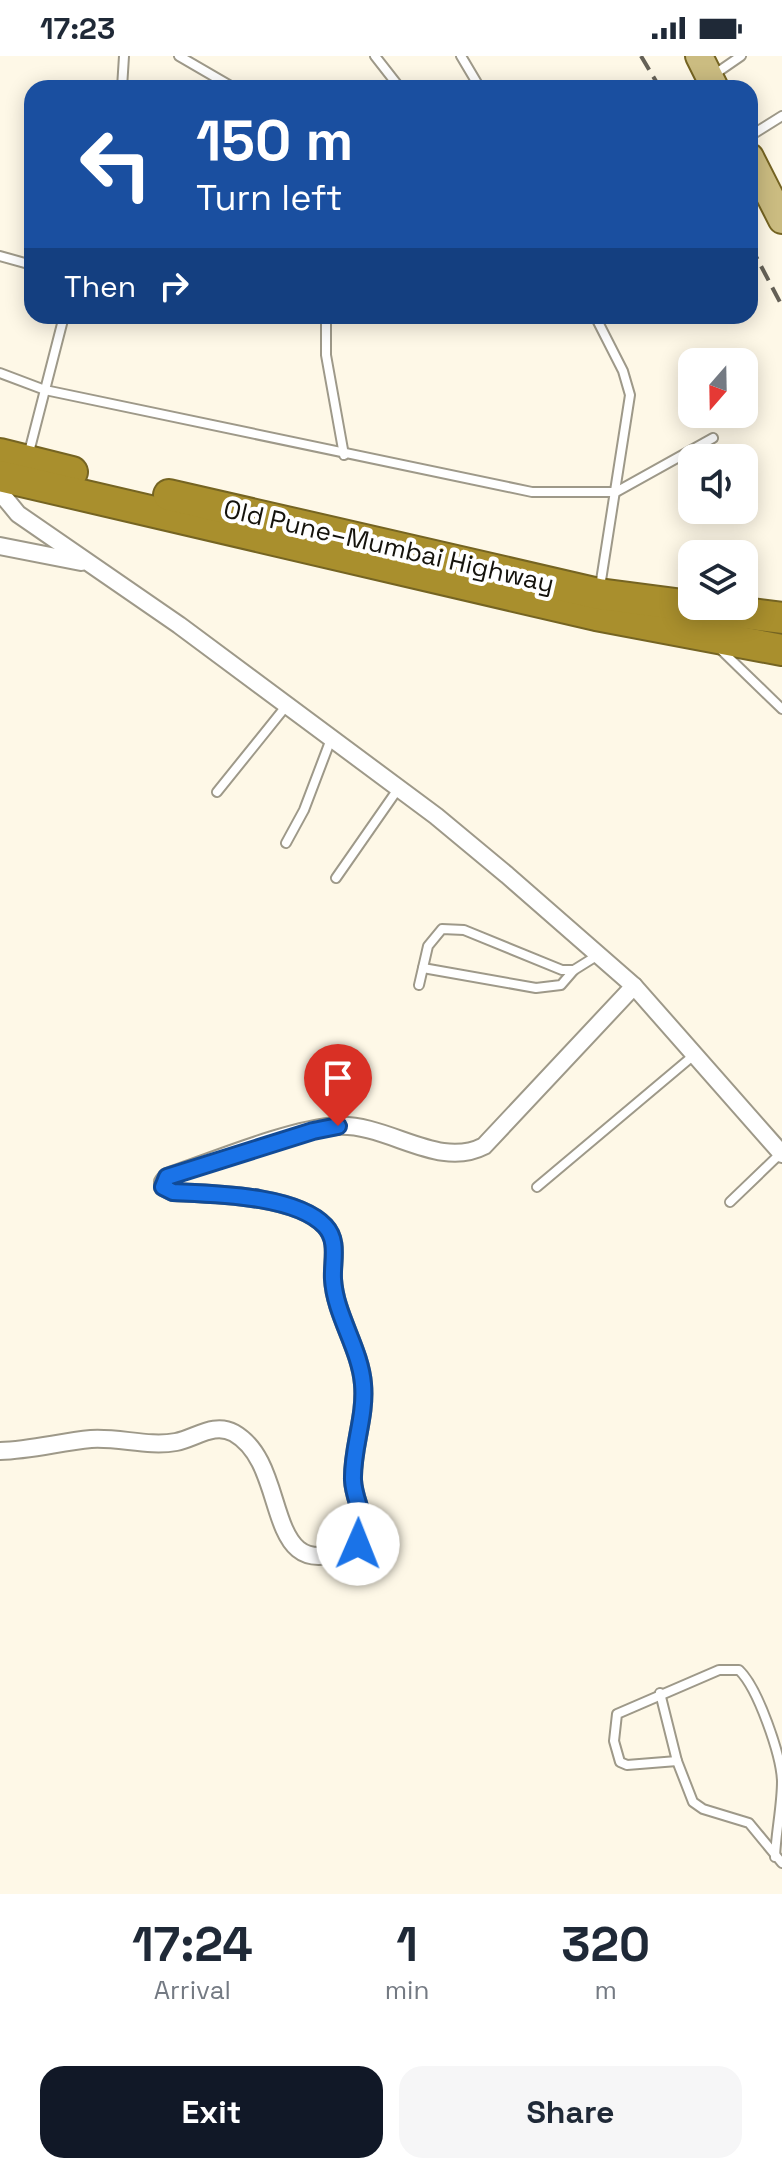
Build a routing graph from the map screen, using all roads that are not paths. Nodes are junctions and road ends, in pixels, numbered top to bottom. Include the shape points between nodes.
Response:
1 (124, 56) edge
2 (179, 56) edge
3 (375, 56) edge
4 (461, 56) edge
5 (741, 56) edge
6 (708, 74) edge
7 (122, 80) edge
8 (220, 80) edge
9 (394, 80) edge
10 (475, 80) edge
11 (782, 116) edge
12 (758, 131) edge
13 (758, 173) edge
14 (782, 220) edge
15 (0, 256) edge
16 (24, 263) edge
17 (62, 324) edge
18 (326, 324) edge
19 (599, 324) edge
20 (0, 373) edge
21 (45, 390) junction
22 (713, 438) dead end
23 (344, 455) junction
24 (13, 457) edge
25 (0, 476) edge
26 (0, 492) edge
27 (616, 492) junction
28 (0, 546) edge
29 (92, 565) junction
30 (597, 605) junction
31 (782, 618) edge
32 (706, 636) junction
33 (782, 650) edge
34 (287, 705) junction
35 (782, 709) edge
36 (331, 738) junction
37 (398, 788) junction
38 (217, 792) dead end
39 (286, 843) dead end
40 (336, 878) dead end
41 (598, 955) junction
42 (423, 968) junction
43 (574, 970) junction
44 (419, 985) dead end
45 (634, 986) junction
46 (695, 1055) junction
47 (782, 1153) edge
48 (537, 1187) dead end
49 (730, 1202) dead end
50 (0, 1451) edge
51 (660, 1693) junction
52 (677, 1761) junction
53 (778, 1860) edge

1 - 7 lane
2 - 8 lane
3 - 9 lane
4 - 10 lane
5 - 6 lane
11 - 12 lane
13 - 14 main road
15 - 16 lane
17 - 21 lane
18 - 23 lane via 326,355
19 - 27 lane via 630,395
20 - 21 lane
21 - 23 lane
21 - 24 lane
22 - 27 lane
23 - 27 lane via 532,492
24 - 30 highway, Old Pune–Mumbai Highway
25 - 30 highway, Old Pune–Mumbai Highway
26 - 29 street via 18,514
27 - 30 lane
28 - 29 street
29 - 34 street
30 - 31 highway, Old Pune–Mumbai Highway
30 - 32 highway, Old Pune–Mumbai Highway
32 - 33 highway, Old Pune–Mumbai Highway
32 - 35 lane
34 - 36 street
34 - 38 lane
36 - 37 street
36 - 39 lane via 309,801
37 - 40 lane
37 - 41 street
41 - 43 lane
41 - 45 street
42 - 43 lane via 536,988 561,985
42 - 43 lane via 433,936 451,928
42 - 44 lane
45 - 46 street
45 - 50 street via 484,1146 469,1154 453,1155 367,1129 338,1126 243,1152 163,1182 173,1192 283,1205 327,1228 334,1243 338,1305 363,1380 353,1479 364,1523 358,1544 323,1557 294,1549 257,1455 230,1431 214,1428 161,1444 93,1439
46 - 47 street
46 - 48 lane
47 - 49 lane
51 - 52 lane
51 - 52 lane via 617,1714 617,1756 627,1765
51 - 53 lane via 719,1670 739,1670 747,1677 780,1766
52 - 53 lane via 693,1802 749,1823

